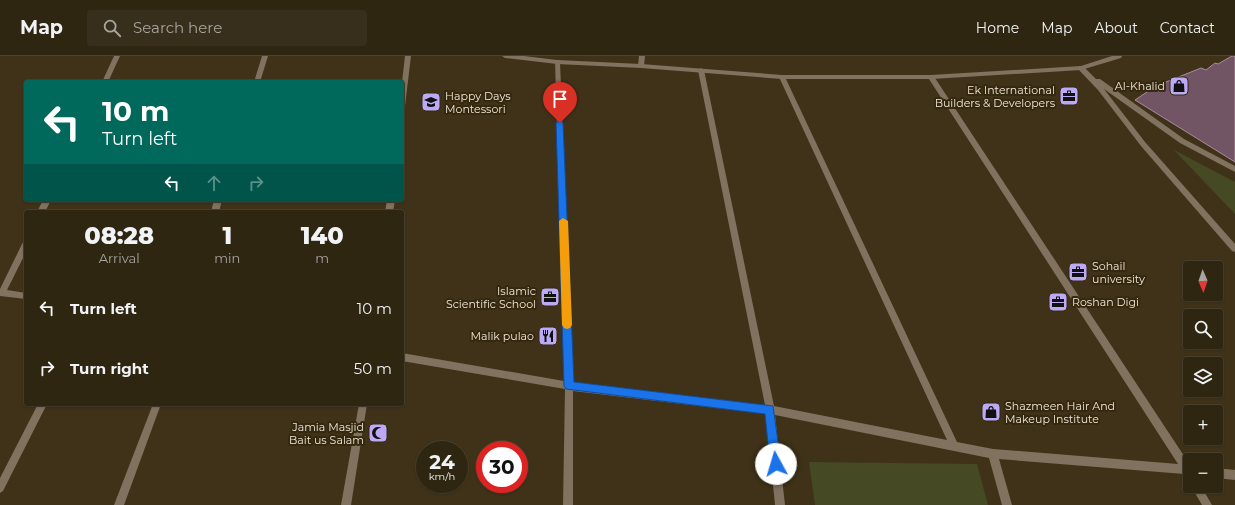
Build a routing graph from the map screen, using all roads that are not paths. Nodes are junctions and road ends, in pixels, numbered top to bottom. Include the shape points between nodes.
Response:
1 (117, 56) edge
2 (265, 56) edge
3 (408, 56) edge
4 (505, 56) edge
5 (642, 56) edge
6 (1119, 56) edge
7 (557, 62) junction
8 (641, 66) junction
9 (1081, 68) junction
10 (702, 70) junction
11 (782, 77) junction
12 (931, 77) junction
13 (106, 80) edge
14 (257, 80) edge
15 (404, 89) edge
16 (1235, 169) edge
17 (24, 248) edge
18 (1235, 249) edge
19 (24, 296) edge
20 (404, 357) edge
21 (569, 386) junction
22 (42, 406) edge
23 (156, 406) edge
24 (363, 406) edge
25 (770, 410) junction
26 (954, 446) junction
27 (993, 454) junction
28 (1183, 462) edge
29 (1183, 470) edge
30 (1223, 474) edge
31 (1235, 475) edge
32 (0, 488) edge
33 (1200, 493) edge
34 (119, 505) edge
35 (346, 505) edge
36 (568, 505) edge
37 (780, 505) edge
38 (1007, 505) edge
39 (1207, 505) edge

1 - 13 street
2 - 14 street
3 - 15 street
4 - 7 street
5 - 8 street
6 - 9 street
7 - 8 street
7 - 21 street
8 - 10 street
9 - 12 street
9 - 16 street via 1182,141
9 - 18 street via 1100,88 1143,144
10 - 11 street
10 - 25 street
11 - 12 street
11 - 26 street
12 - 28 street
17 - 19 street via 2,293
20 - 21 street
21 - 25 street
21 - 36 street
22 - 32 street
23 - 34 street
24 - 35 street
25 - 26 street
25 - 37 street
26 - 27 street
27 - 29 street
27 - 38 street
30 - 31 street
33 - 39 street

